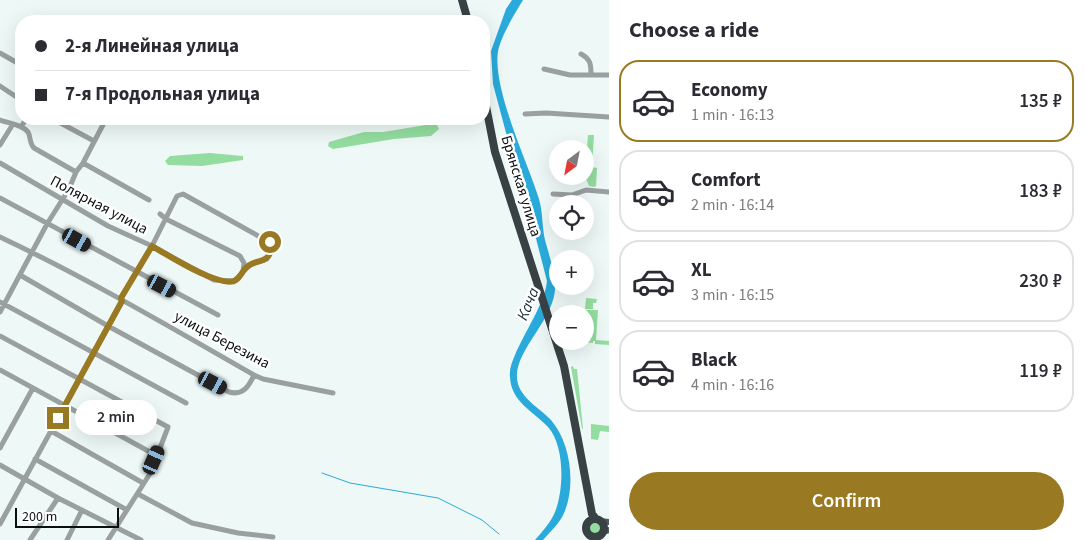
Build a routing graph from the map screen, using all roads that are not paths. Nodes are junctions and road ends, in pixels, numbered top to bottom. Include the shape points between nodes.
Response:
1 (462, 0) edge
2 (466, 15) edge
3 (0, 53) edge
4 (581, 54) dead end
5 (15, 62) edge
6 (544, 69) dead end
7 (591, 74) junction
8 (609, 75) edge
9 (0, 86) edge
10 (15, 96) edge
11 (525, 114) dead end
12 (609, 117) edge
13 (0, 120) edge
14 (13, 124) joint
15 (16, 125) edge
16 (64, 125) edge
17 (103, 125) edge
18 (490, 125) edge
19 (21, 127) joint
20 (94, 141) junction
21 (0, 145) edge
22 (0, 163) edge
23 (83, 163) junction
24 (76, 172) junction
25 (609, 192) edge
26 (553, 194) dead end
27 (0, 198) edge
28 (149, 200) dead end
29 (62, 201) junction
30 (160, 214) dead end
31 (166, 219) junction
32 (48, 224) junction
33 (0, 237) edge
34 (152, 246) junction
35 (33, 252) junction
36 (137, 272) junction
37 (243, 272) junction
38 (20, 275) junction
39 (121, 298) junction
40 (2, 303) edge
41 (0, 312) edge
42 (218, 315) dead end
43 (108, 326) junction
44 (0, 336) edge
45 (93, 353) junction
46 (0, 370) edge
47 (254, 375) junction
48 (79, 379) junction
49 (33, 388) junction
50 (333, 393) dead end
51 (186, 404) dead end
52 (65, 405) junction
53 (51, 431) junction
54 (0, 448) edge
55 (36, 458) junction
56 (154, 460) junction
57 (0, 465) edge
58 (24, 478) junction
59 (143, 483) junction
60 (587, 486) junction
61 (138, 494) junction
62 (58, 498) junction
63 (82, 510) junction
64 (126, 510) junction
65 (598, 520) junction
66 (609, 522) edge
67 (0, 524) edge
68 (115, 528) junction
69 (586, 528) junction
70 (601, 535) edge
71 (273, 536) dead end
72 (30, 540) edge
73 (67, 540) edge
74 (108, 540) edge
75 (141, 540) edge
76 (584, 540) edge

1 - 2 highway
3 - 5 street
4 - 7 street via 591,63
6 - 7 street
7 - 8 street
9 - 10 street
11 - 12 street
13 - 14 street
14 - 21 street
15 - 19 street
16 - 20 street
17 - 20 street
18 - 60 highway, Брянская улица via 495,152 564,366
19 - 24 street via 28,132 34,148
20 - 23 street
22 - 29 street, Полярная улица
23 - 24 street
23 - 28 street
24 - 29 street
25 - 26 street via 586,190 572,195
27 - 32 street
29 - 32 street
29 - 34 street, Полярная улица
30 - 31 street
31 - 34 street
31 - 37 street via 237,254 243,260
31 - 37 street via 175,198 183,194 271,243 267,259 250,265
32 - 35 street
32 - 36 street
33 - 35 street, улица Березина
34 - 36 street
34 - 37 street, Полярная улица via 214,280 234,281
35 - 38 street
35 - 39 street, улица Березина
36 - 39 street
36 - 42 street
38 - 40 street
38 - 43 street
39 - 43 street
39 - 47 street, улица Березина
40 - 41 street
40 - 45 street
43 - 45 street
43 - 47 street via 229,392 244,391
44 - 48 street
45 - 48 street
45 - 51 street
46 - 49 street
47 - 50 street, улица Березина
48 - 52 street
48 - 56 street via 168,427
49 - 52 street
49 - 54 street
52 - 53 street
52 - 56 street via 150,452
53 - 55 street
53 - 59 street
55 - 58 street
55 - 64 street
56 - 59 street
57 - 58 street
58 - 62 street
58 - 67 street
59 - 61 street
60 - 65 highway, Брянская улица via 592,514
60 - 69 highway, Брянская улица
61 - 64 street
61 - 71 street via 192,523 238,533
62 - 63 street
62 - 72 street
63 - 68 street
63 - 73 street
64 - 68 street
65 - 66 main road
65 - 69 highway via 590,521
65 - 70 highway, Брянская улица via 604,526
68 - 74 street
68 - 75 street
69 - 70 highway, Брянская улица via 589,536
69 - 76 highway, Брянская улица

